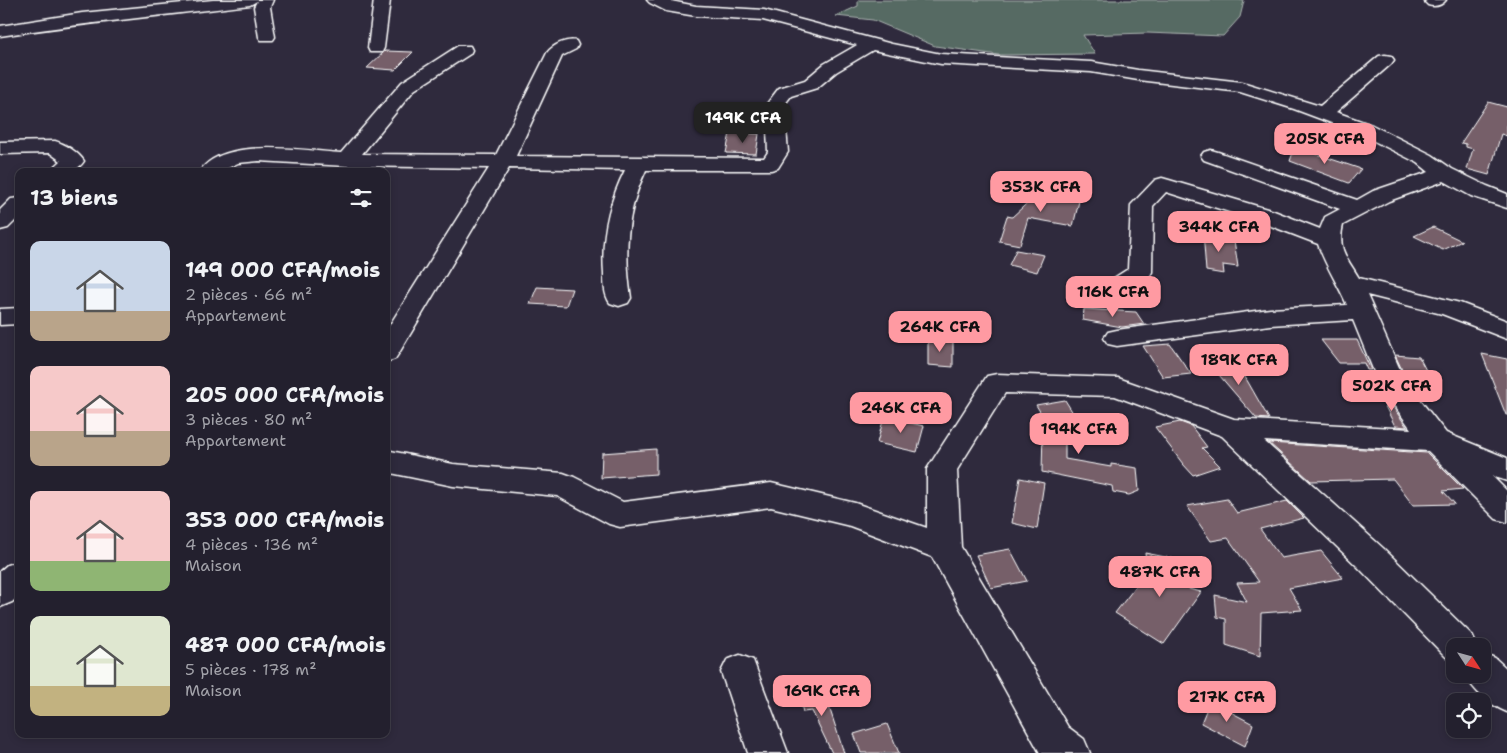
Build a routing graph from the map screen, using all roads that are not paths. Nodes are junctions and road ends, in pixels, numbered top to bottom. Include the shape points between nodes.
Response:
1 (250, 0) edge
2 (265, 0) edge
3 (382, 0) edge
4 (655, 0) edge
5 (735, 7) edge
6 (0, 31) edge
7 (267, 37) dead end
8 (871, 44) junction
9 (570, 45) dead end
10 (376, 48) dead end
11 (464, 50) dead end
12 (1385, 60) dead end
13 (1323, 113) junction
14 (0, 148) edge
15 (1211, 156) dead end
16 (346, 160) junction
17 (503, 160) junction
18 (638, 165) junction
19 (64, 168) edge
20 (213, 168) edge
21 (1445, 173) junction
22 (1507, 201) edge
23 (15, 208) edge
24 (1358, 208) junction
25 (0, 223) edge
26 (1328, 240) junction
27 (1350, 283) junction
28 (1106, 294) dead end
29 (619, 298) dead end
30 (1362, 312) junction
31 (15, 316) edge
32 (0, 317) edge
33 (1507, 331) edge
34 (1118, 338) dead end
35 (390, 346) edge
36 (1232, 429) junction
37 (1436, 442) junction
38 (390, 462) edge
39 (1507, 470) edge
40 (1507, 510) edge
41 (944, 548) junction
42 (15, 579) edge
43 (0, 592) edge
44 (1451, 638) edge
45 (740, 672) dead end
46 (1491, 679) edge
47 (1507, 694) edge
48 (768, 753) edge
49 (1070, 753) edge

1 - 6 street via 82,18
2 - 7 street via 262,7
3 - 10 street
4 - 5 street via 681,9
5 - 8 street
8 - 13 street via 941,59 1091,67 1242,87
8 - 18 street via 830,68 811,84 785,92 775,105 778,152 771,164
9 - 17 street via 555,52
11 - 16 street via 408,86
12 - 13 street
13 - 21 street via 1365,129
14 - 19 street via 55,147 74,160
15 - 24 street
16 - 17 street
16 - 20 street via 243,156 218,163
17 - 18 street
17 - 35 street
18 - 29 street via 626,187 616,228 614,269
21 - 22 street
21 - 24 street via 1381,196
23 - 25 street
24 - 26 street via 1333,222
26 - 27 street
26 - 28 street via 1266,216 1162,184 1142,205 1140,272
27 - 30 street
27 - 33 street via 1451,308
30 - 34 street via 1270,317
30 - 37 street via 1393,384
31 - 32 street
36 - 37 street
36 - 41 street via 1118,387 997,382 942,469
36 - 44 street via 1372,558
37 - 39 street
37 - 40 street
38 - 41 street via 454,475 563,485 620,515 771,495 855,515
41 - 49 street via 1054,740
42 - 43 street
45 - 48 street
46 - 47 street

